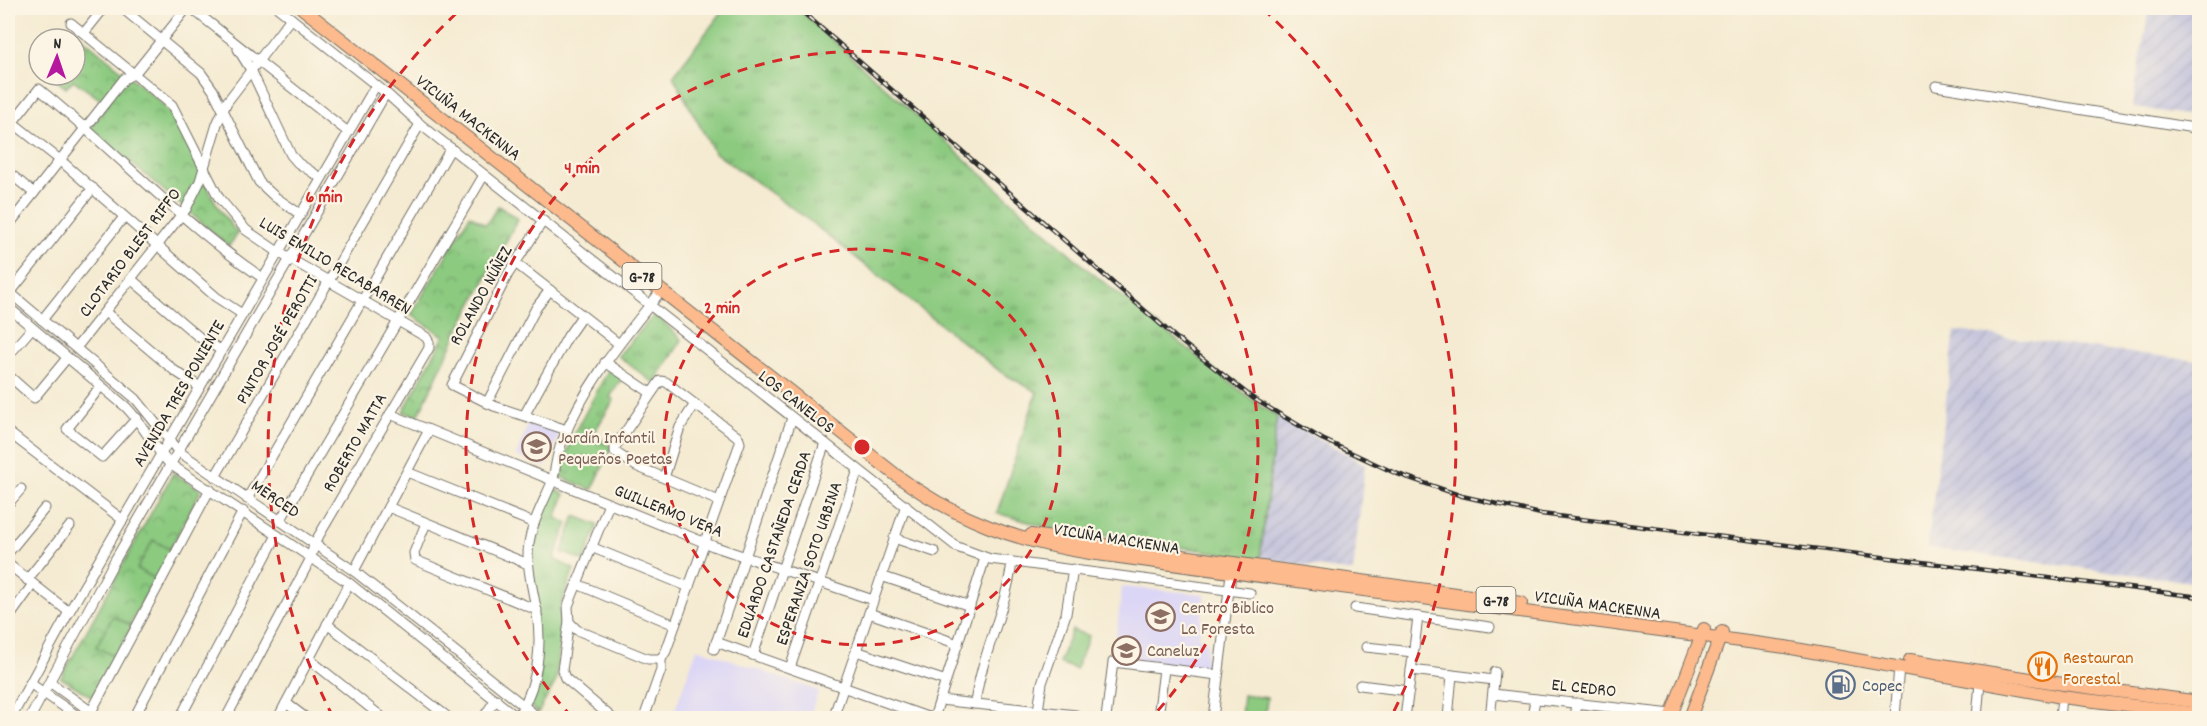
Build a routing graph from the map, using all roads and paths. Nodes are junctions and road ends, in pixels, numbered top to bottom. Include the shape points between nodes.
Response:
1 (104, 8) edge
2 (122, 8) edge
3 (189, 8) edge
4 (278, 8) edge
5 (302, 8) edge
6 (291, 18) junction
7 (71, 23) dead end
8 (76, 27) edge
9 (87, 29) edge
10 (87, 35) edge
11 (162, 39) junction
12 (232, 41) junction
13 (258, 61) junction
14 (251, 70) junction
15 (135, 73) junction
16 (376, 85) junction
17 (1936, 86) dead end
18 (386, 93) junction
19 (223, 110) junction
20 (420, 124) junction
21 (10, 125) edge
22 (86, 127) junction
23 (2199, 129) edge
24 (348, 132) junction
25 (192, 144) junction
26 (211, 146) junction
27 (451, 148) junction
28 (60, 160) junction
29 (204, 170) junction
30 (8, 172) edge
31 (484, 175) junction
32 (321, 178) junction
33 (93, 188) junction
34 (197, 189) junction
35 (214, 189) junction
36 (34, 193) junction
37 (182, 214) junction
38 (300, 214) junction
39 (124, 217) junction
40 (543, 221) junction
41 (8, 226) edge
42 (157, 246) junction
43 (278, 252) junction
44 (289, 258) junction
45 (514, 262) junction
46 (263, 278) junction
47 (131, 279) junction
48 (329, 281) junction
49 (550, 290) junction
50 (662, 291) junction
51 (9, 292) edge
52 (362, 300) junction
53 (650, 306) junction
54 (8, 307) edge
55 (105, 312) junction
56 (243, 314) junction
57 (582, 316) junction
58 (42, 320) junction
59 (398, 321) junction
60 (32, 328) junction
61 (429, 342) joint
62 (619, 344) junction
63 (76, 348) junction
64 (222, 350) junction
65 (8, 356) edge
66 (67, 358) junction
67 (605, 362) junction
68 (8, 375) edge
69 (101, 386) junction
70 (200, 387) junction
71 (651, 393) junction
72 (487, 403) junction
73 (695, 404) junction
74 (390, 414) junction
75 (525, 414) junction
76 (136, 418) junction
77 (792, 418) junction
78 (429, 430) junction
79 (567, 430) junction
80 (8, 432) edge
81 (169, 440) junction
82 (825, 444) junction
83 (178, 451) junction
84 (161, 454) junction
85 (170, 464) junction
86 (858, 470) junction
87 (406, 472) junction
88 (215, 477) junction
89 (664, 478) junction
90 (553, 480) junction
91 (21, 489) dead end
92 (210, 489) junction
93 (247, 499) junction
94 (719, 501) junction
95 (8, 504) edge
96 (609, 504) junction
97 (906, 505) junction
98 (388, 507) junction
99 (45, 508) dead end
100 (243, 511) junction
101 (123, 520) junction
102 (280, 521) junction
103 (426, 523) junction
104 (534, 523) junction
105 (69, 526) dead end
106 (277, 535) junction
107 (894, 538) junction
108 (704, 543) junction
109 (314, 544) junction
110 (591, 548) junction
111 (935, 552) dead end
112 (8, 553) edge
113 (103, 554) junction
114 (745, 557) junction
115 (311, 558) junction
116 (985, 558) junction
117 (115, 560) junction
118 (1012, 562) junction
119 (528, 564) junction
120 (8, 565) edge
121 (1232, 567) junction
122 (1073, 569) junction
123 (782, 570) junction
124 (354, 571) junction
125 (881, 576) junction
126 (30, 582) junction
127 (349, 583) junction
128 (819, 583) junction
129 (577, 584) junction
130 (689, 587) junction
131 (1229, 590) junction
132 (1250, 593) dead end
133 (873, 600) junction
134 (970, 606) junction
135 (1355, 608) dead end
136 (537, 610) junction
137 (69, 612) junction
138 (869, 613) junction
139 (1418, 617) junction
140 (8, 619) edge
141 (569, 622) junction
142 (327, 624) junction
143 (675, 625) junction
144 (1490, 627) dead end
145 (1703, 632) junction
146 (1721, 635) junction
147 (958, 644) junction
148 (1366, 647) dead end
149 (856, 651) junction
150 (1413, 652) junction
151 (753, 655) junction
152 (309, 659) junction
153 (661, 659) junction
154 (1899, 666) junction
155 (790, 668) junction
156 (1164, 669) junction
157 (1411, 670) junction
158 (1218, 675) junction
159 (1452, 675) junction
160 (946, 681) junction
161 (1980, 682) junction
162 (51, 683) junction
163 (32, 684) junction
164 (1360, 685) dead end
165 (843, 687) junction
166 (1409, 691) junction
167 (46, 693) junction
168 (1492, 694) junction
169 (2062, 697) junction
170 (496, 699) junction
171 (1535, 699) junction
172 (940, 700) junction
173 (2199, 702) edge
174 (286, 703) junction
175 (1577, 703) junction
176 (975, 704) junction
177 (524, 706) junction
178 (1002, 707) junction
179 (1038, 711) junction
180 (91, 712) junction
181 (2199, 714) edge
182 (1076, 715) dead end
183 (1671, 716) edge
184 (11, 718) edge
185 (30, 718) edge
186 (80, 718) edge
187 (100, 718) edge
188 (134, 718) edge
189 (180, 718) edge
190 (226, 718) edge
191 (278, 718) edge
192 (306, 718) edge
193 (384, 718) edge
194 (449, 718) edge
195 (483, 718) edge
196 (517, 718) edge
197 (539, 718) edge
198 (612, 718) edge
199 (644, 718) edge
200 (833, 718) edge
201 (932, 718) edge
202 (1000, 718) edge
203 (1106, 718) edge
204 (1158, 718) edge
205 (1213, 718) edge
206 (1275, 718) edge
207 (1281, 718) edge
208 (1406, 718) edge
209 (1448, 718) edge
210 (1490, 718) edge
211 (1532, 718) edge
212 (1575, 718) edge
213 (1691, 718) edge
214 (1895, 718) edge
215 (1977, 718) edge
216 (2060, 718) edge

1 - 9 street
2 - 11 street
3 - 11 street
3 - 12 street
4 - 6 street, VICUÑA MACKENNA
5 - 50 main road, VICUÑA MACKENNA / G-78
6 - 13 street, CLOTARIO BLEST RIFFO
6 - 16 street, VICUÑA MACKENNA
7 - 8 street, LUIS EMILIO RECABARREN
10 - 15 street, LUIS EMILIO RECABARREN
11 - 15 street
11 - 19 street via 201,73
12 - 13 street
12 - 14 street
13 - 14 street, CLOTARIO BLEST RIFFO
13 - 24 street
14 - 19 street, CLOTARIO BLEST RIFFO
14 - 32 street via 291,155
15 - 22 street via 124,79
15 - 25 street, LUIS EMILIO RECABARREN via 172,105
16 - 18 street, VICUÑA MACKENNA
16 - 24 street, AVENIDA TRES PONIENTE
17 - 23 street
18 - 20 street, LOS CANELOS
18 - 44 street, AVENIDA TRES PONIENTE
19 - 26 street, CLOTARIO BLEST RIFFO
19 - 38 street via 260,182
20 - 27 street, LOS CANELOS
20 - 48 street, PINTOR JOSÉ PEROTTI
21 - 22 street via 39,89
21 - 28 street
22 - 28 street
22 - 37 street
24 - 32 street, AVENIDA TRES PONIENTE
25 - 26 street
25 - 29 street, LUIS EMILIO RECABARREN
26 - 29 street, CLOTARIO BLEST RIFFO
27 - 31 street, LOS CANELOS
27 - 52 street
28 - 33 street
28 - 36 street
29 - 34 street, CLOTARIO BLEST RIFFO
29 - 35 street, LUIS EMILIO RECABARREN
30 - 36 street
31 - 40 street, LOS CANELOS
31 - 59 street
32 - 38 street, AVENIDA TRES PONIENTE
33 - 39 street
33 - 51 street
34 - 35 street
34 - 37 street, CLOTARIO BLEST RIFFO
35 - 43 street, LUIS EMILIO RECABARREN via 239,224
36 - 41 street
37 - 42 street, CLOTARIO BLEST RIFFO
37 - 46 street
38 - 43 street, AVENIDA TRES PONIENTE
39 - 42 street
39 - 58 street
40 - 45 street, ROLANDO NÚÑEZ
40 - 53 street, LOS CANELOS
42 - 47 street, CLOTARIO BLEST RIFFO
42 - 56 street
43 - 44 street, LUIS EMILIO RECABARREN
43 - 46 street, AVENIDA TRES PONIENTE
44 - 48 street, LUIS EMILIO RECABARREN
44 - 83 street, AVENIDA TRES PONIENTE
45 - 49 street
45 - 72 street, ROLANDO NÚÑEZ via 452,379 452,387
46 - 56 street, AVENIDA TRES PONIENTE
47 - 55 street, CLOTARIO BLEST RIFFO
47 - 64 street via 200,337
48 - 52 street, LUIS EMILIO RECABARREN
48 - 88 street, PINTOR JOSÉ PEROTTI
49 - 57 street
49 - 72 street via 536,308
50 - 53 street
50 - 121 main road, VICUÑA MACKENNA / G-78 via 907,484 946,508 992,529 1070,550
51 - 58 street, MERCED
52 - 59 street, LUIS EMILIO RECABARREN
52 - 93 street
53 - 62 street
53 - 77 street, LOS CANELOS
54 - 60 street, MERCED
55 - 63 street, CLOTARIO BLEST RIFFO
55 - 70 street
56 - 64 street, AVENIDA TRES PONIENTE
57 - 62 street
57 - 75 street
58 - 63 street, MERCED
59 - 61 street, LUIS EMILIO RECABARREN
59 - 102 street
60 - 65 street
60 - 66 street, MERCED
61 - 74 street, ROBERTO MATTA
62 - 67 street
63 - 81 street, MERCED via 140,403
64 - 70 street, AVENIDA TRES PONIENTE
66 - 68 street via 34,398
66 - 69 street, MERCED
67 - 71 street
67 - 79 street
69 - 76 street, MERCED
69 - 76 street via 67,429 102,457
70 - 81 street, AVENIDA TRES PONIENTE
71 - 73 street via 662,380
71 - 89 street via 615,452
72 - 75 street
73 - 89 street via 680,427
73 - 94 street via 740,440
74 - 78 street, GUILLERMO VERA
74 - 109 street, ROBERTO MATTA
75 - 79 street
76 - 84 street, MERCED
77 - 82 street, LOS CANELOS
77 - 114 street
78 - 87 street
78 - 90 street, GUILLERMO VERA
79 - 90 street
80 - 101 street
81 - 83 street, MERCED
81 - 84 street, AVENIDA TRES PONIENTE
82 - 86 street, LOS CANELOS
82 - 123 street, EDUARDO CASTAÑEDA CERDA
83 - 85 street, AVENIDA TRES PONIENTE
83 - 88 street, MERCED
84 - 85 street, MERCED
84 - 101 street, AVENIDA TRES PONIENTE
85 - 92 street, MERCED
85 - 117 street, AVENIDA TRES PONIENTE
86 - 97 street, LOS CANELOS
86 - 128 street, ESPERANZA SOTO URBINA
87 - 98 street
87 - 104 street
88 - 93 street, MERCED
89 - 94 street
90 - 96 street, GUILLERMO VERA
90 - 104 street
91 - 95 street
92 - 100 street, MERCED
92 - 180 street
93 - 102 street, MERCED
94 - 108 street
96 - 108 street, GUILLERMO VERA
96 - 110 street
97 - 107 street
97 - 116 street, LOS CANELOS via 957,547
98 - 103 street
98 - 124 street
99 - 112 street
100 - 106 street, MERCED
100 - 188 street
101 - 113 street, AVENIDA TRES PONIENTE
102 - 109 street, MERCED
103 - 119 street
103 - 136 street via 413,558
104 - 119 street
105 - 126 street
106 - 115 street, MERCED
106 - 189 street
107 - 111 street
107 - 125 street
108 - 114 street, GUILLERMO VERA
108 - 130 street
109 - 115 street, ROBERTO MATTA
109 - 124 street, MERCED
110 - 129 street
110 - 130 street
113 - 117 street
113 - 137 street, AVENIDA TRES PONIENTE
114 - 123 street, GUILLERMO VERA
114 - 151 street via 715,646
115 - 127 street, MERCED
115 - 190 street, ROBERTO MATTA
116 - 118 street, LOS CANELOS
116 - 134 street
117 - 162 street, AVENIDA TRES PONIENTE
118 - 122 street, LOS CANELOS
118 - 176 street via 1006,599 980,675
119 - 136 street
120 - 126 street
121 - 131 street
121 - 145 main road, VICUÑA MACKENNA / G-78
122 - 131 street, LOS CANELOS
122 - 179 street via 1066,614 1042,683
123 - 128 street, GUILLERMO VERA
123 - 151 street, EDUARDO CASTAÑEDA CERDA
124 - 177 street, MERCED
125 - 133 street
125 - 134 street
126 - 137 street
126 - 140 street
127 - 142 street
127 - 170 street, MERCED
128 - 133 street, GUILLERMO VERA
128 - 155 street, ESPERANZA SOTO URBINA
129 - 141 street via 568,606
129 - 143 street
130 - 143 street
131 - 132 street, LOS CANELOS
131 - 158 street
133 - 138 street
134 - 147 street
135 - 139 street
136 - 177 street via 538,662
137 - 163 street, AVENIDA TRES PONIENTE
138 - 147 street
138 - 149 street
139 - 144 street
139 - 150 street
141 - 153 street via 577,630 651,660
141 - 198 street via 562,674
142 - 152 street
142 - 194 street
143 - 153 street
145 - 146 main road, VICUÑA MACKENNA / G-78
145 - 183 main road
146 - 154 main road, VICUÑA MACKENNA / G-78
146 - 173 main road, VICUÑA MACKENNA / G-78
146 - 213 main road
147 - 160 street
148 - 150 street
149 - 160 street
149 - 165 street
150 - 157 street
151 - 155 street
152 - 174 street
152 - 193 street
153 - 199 street via 661,670
154 - 161 main road, VICUÑA MACKENNA / G-78
154 - 214 street
155 - 165 street
156 - 158 street
156 - 203 street via 1113,662
156 - 204 street
157 - 159 street
157 - 166 street
158 - 205 street
159 - 168 street via 1495,676
159 - 209 street
160 - 172 street
161 - 169 main road, VICUÑA MACKENNA / G-78
161 - 215 street
162 - 167 street, AVENIDA TRES PONIENTE
162 - 180 street
163 - 167 street
163 - 184 street, AVENIDA TRES PONIENTE
164 - 166 street
165 - 200 street
165 - 201 street
166 - 208 street
167 - 185 street, AVENIDA TRES PONIENTE
167 - 186 street
168 - 171 street, EL CEDRO
168 - 210 street
169 - 181 main road, VICUÑA MACKENNA / G-78
169 - 216 street
170 - 195 street
170 - 196 street, MERCED
171 - 175 street, EL CEDRO
171 - 211 street
172 - 176 street
172 - 201 street
174 - 191 street
174 - 192 street
175 - 183 street, EL CEDRO
175 - 212 street
176 - 178 street
177 - 196 street
177 - 197 street, MERCED
178 - 179 street
178 - 202 street
179 - 182 street
180 - 187 street
206 - 207 street

